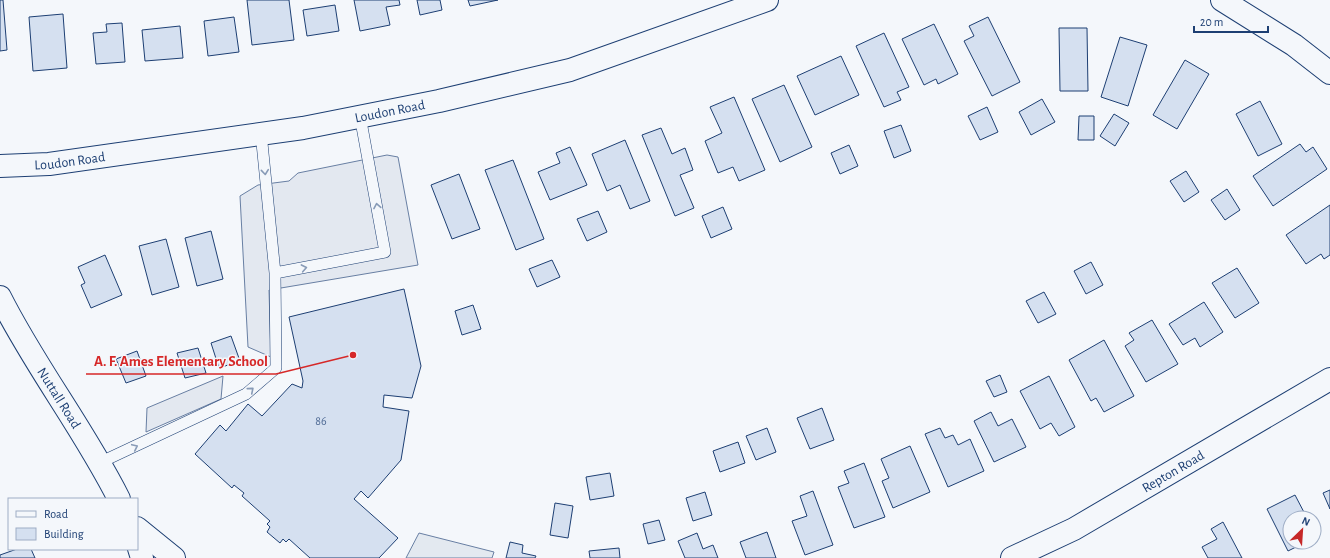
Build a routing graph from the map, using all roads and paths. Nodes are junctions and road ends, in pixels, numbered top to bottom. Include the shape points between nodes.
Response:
1 (767, 0) edge
2 (1222, 0) edge
3 (1330, 73) edge
4 (360, 116) junction
5 (261, 133) junction
6 (0, 166) edge
7 (275, 273) junction
8 (0, 297) edge
9 (1330, 379) edge
10 (99, 464) junction
11 (118, 498) edge
12 (138, 529) edge
13 (138, 545) edge
14 (142, 558) edge
15 (174, 558) edge
16 (1012, 558) edge

1 - 4 street, Loudon Road via 570,70 439,101
2 - 3 street via 1294,45
4 - 5 street, Loudon Road via 303,128
7 -> 4 lane via 385,252
5 - 6 street, Loudon Road via 49,164
5 -> 7 lane
10 -> 7 lane via 246,394 276,368
8 - 10 street, Nuttall Road via 16,328 76,422
9 - 16 street, Repton Road via 1074,529
10 - 11 street, Nuttall Road
12 - 15 street
13 - 14 street

